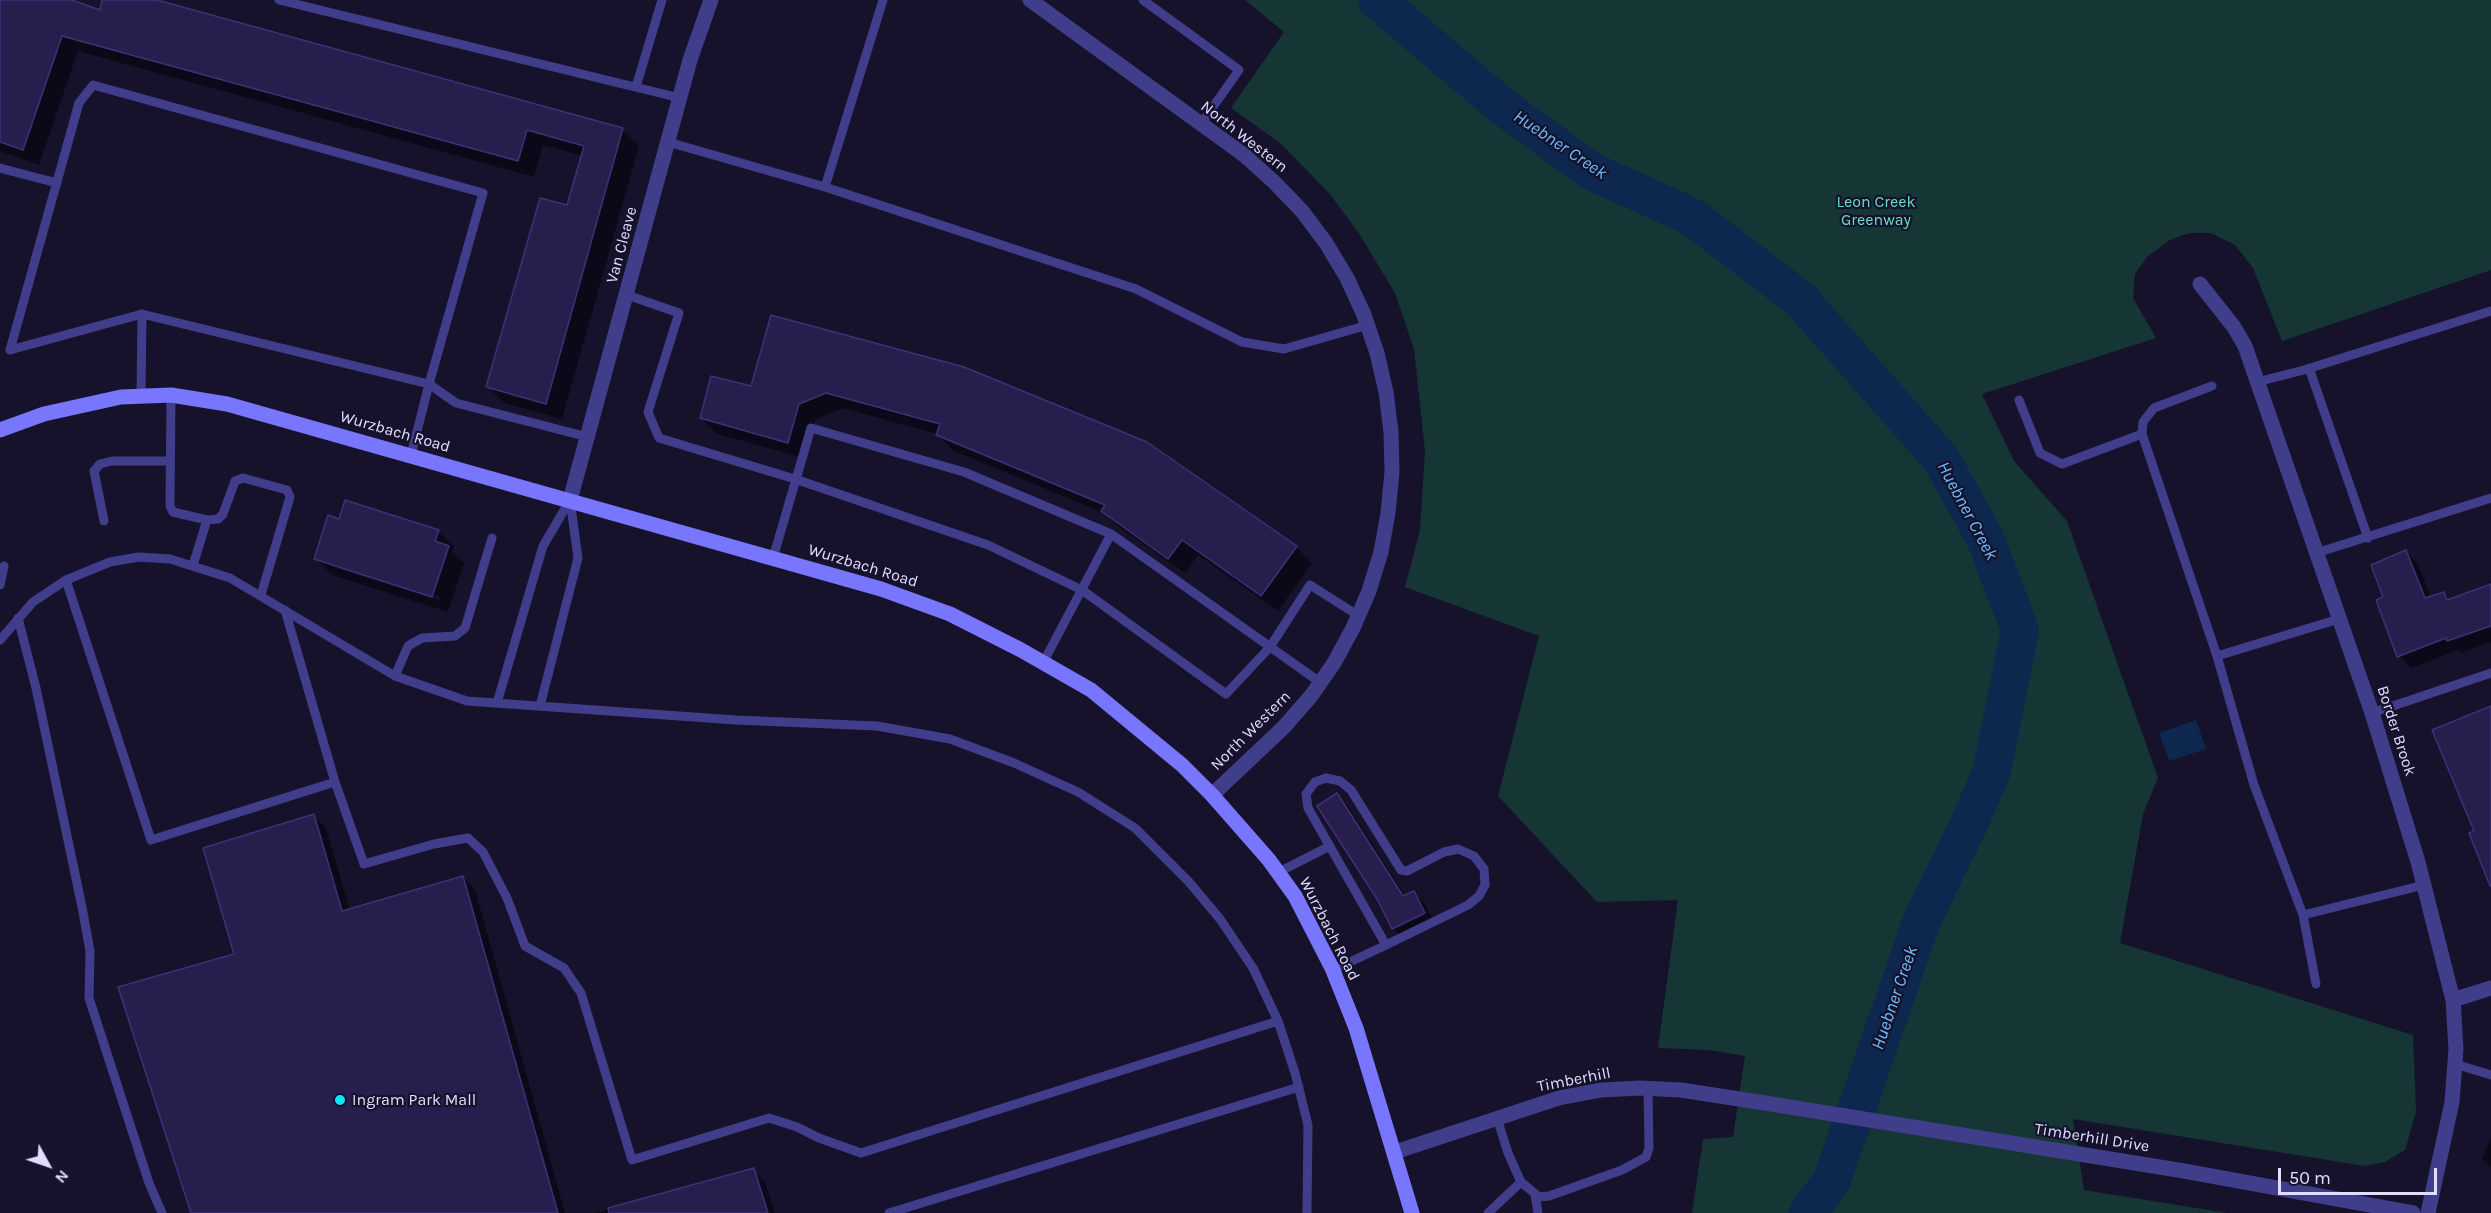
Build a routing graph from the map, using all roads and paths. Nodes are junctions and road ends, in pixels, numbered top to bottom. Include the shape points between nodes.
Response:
1 (279, 0) edge
2 (662, 0) edge
3 (711, 0) edge
4 (883, 0) edge
5 (1030, 0) edge
6 (1143, 0) edge
7 (636, 87) junction
8 (680, 98) junction
9 (1201, 124) junction
10 (668, 142) junction
11 (0, 168) edge
12 (57, 183) junction
13 (825, 187) junction
14 (2200, 284) dead end
15 (627, 295) junction
16 (2491, 311) edge
17 (142, 314) junction
18 (1368, 325) junction
19 (10, 350) junction
20 (0, 352) edge
21 (2307, 369) junction
22 (2257, 382) junction
23 (429, 384) junction
24 (2212, 386) dead end
25 (171, 395) junction
26 (141, 397) junction
27 (2019, 400) dead end
28 (0, 430) edge
29 (2142, 434) junction
30 (588, 437) junction
31 (411, 455) junction
32 (170, 461) junction
33 (795, 479) junction
34 (2491, 498) edge
35 (570, 500) junction
36 (207, 520) junction
37 (104, 522) dead end
38 (1111, 534) junction
39 (492, 538) dead end
40 (2368, 538) junction
41 (2316, 553) junction
42 (773, 558) junction
43 (193, 565) junction
44 (3, 566) dead end
45 (66, 580) junction
46 (0, 585) edge
47 (1082, 590) junction
48 (261, 596) junction
49 (285, 610) junction
50 (1359, 616) junction
51 (18, 618) junction
52 (2339, 619) junction
53 (0, 640) edge
54 (1270, 647) junction
55 (2217, 656) junction
56 (1044, 663) junction
57 (2491, 673) edge
58 (395, 676) junction
59 (1321, 683) junction
60 (497, 703) junction
61 (540, 706) junction
62 (2372, 713) junction
63 (334, 782) junction
64 (1212, 795) junction
65 (1330, 846) junction
66 (1278, 873) junction
67 (2424, 885) junction
68 (2303, 915) junction
69 (1386, 945) junction
70 (1333, 970) junction
71 (2316, 984) dead end
72 (2491, 988) edge
73 (2453, 1000) junction
74 (1278, 1021) junction
75 (2455, 1064) junction
76 (2491, 1075) edge
77 (1299, 1087) junction
78 (1648, 1088) junction
79 (1765, 1103) joint
80 (1497, 1118) junction
81 (1395, 1152) junction
82 (1521, 1182) junction
83 (1535, 1194) junction
84 (162, 1213) edge
85 (889, 1213) edge
86 (1307, 1213) edge
87 (1412, 1213) edge
88 (1488, 1213) edge
89 (1538, 1213) edge
90 (2413, 1213) edge
91 (2428, 1213) edge

1 - 7 lane
2 - 7 lane
3 - 8 street, Van Cleave
4 - 13 lane
5 - 9 street, North Western
6 - 9 lane via 1239,70
7 - 8 lane
8 - 10 street, Van Cleave
9 - 18 street, North Western via 1251,162 1302,211 1347,278
10 - 13 lane
10 - 15 street, Van Cleave
11 - 12 lane
12 - 19 lane
12 - 23 lane via 79,103 93,85 483,193
13 - 18 lane via 1136,289 1242,342 1284,349
14 - 22 street, Border Brook via 2234,327
15 - 30 street, Van Cleave
15 - 33 lane via 679,313 648,412 659,438
16 - 21 lane
17 - 19 lane
17 - 23 lane
17 - 26 lane
18 - 50 street, North Western via 1386,392 1392,472 1381,552
19 - 20 lane
21 - 22 lane
21 - 40 lane
22 - 41 street, Border Brook
23 - 30 lane via 456,403
23 - 31 lane
24 - 29 lane via 2154,408 2143,422
25 - 26 main road, Wurzbach Road
25 - 31 main road, Wurzbach Road via 227,404
25 - 32 lane
26 - 28 main road, Wurzbach Road via 84,404
27 - 29 lane via 2040,453 2062,464
29 - 55 lane
30 - 35 street, Van Cleave
31 - 35 main road, Wurzbach Road
32 - 36 lane via 173,512
32 - 37 lane via 100,464 94,471
33 - 38 lane via 811,428 964,472
33 - 42 lane
33 - 47 lane via 988,545
34 - 40 lane
35 - 42 main road, Wurzbach Road
35 - 60 lane via 543,546
35 - 61 lane via 578,558
36 - 43 lane
36 - 48 lane via 223,514 235,481 243,478 286,490 290,497
38 - 47 lane
38 - 54 lane
39 - 58 lane via 465,628 455,636 422,638 408,646
40 - 41 lane
41 - 52 street, Border Brook
42 - 56 main road, Wurzbach Road via 881,589 950,614
43 - 45 lane via 139,557 110,562
43 - 48 lane via 230,578
44 - 46 lane
45 - 51 lane via 33,602
45 - 63 lane via 151,840
47 - 54 lane via 1226,694
47 - 56 lane
48 - 49 lane
49 - 58 lane
49 - 63 lane
50 - 54 lane via 1310,585
50 - 59 street, North Western
51 - 53 lane
51 - 84 lane via 82,907 90,951 89,998 148,1183
52 - 55 lane
52 - 62 street, Border Brook
54 - 59 lane
55 - 68 lane via 2254,785
56 - 64 main road, Wurzbach Road via 1091,690
57 - 62 lane
58 - 60 lane via 467,701
59 - 64 street, North Western via 1284,727
60 - 61 lane
61 - 74 lane via 877,726 950,739 1014,763 1110,811 1135,828 1174,865 1220,918 1253,968
62 - 67 street, Border Brook
63 - 74 lane via 364,864 468,838 483,852 507,898 525,946 564,968 581,993 632,1160 769,1118 861,1153
64 - 66 main road, Wurzbach Road
65 - 66 lane
65 - 69 lane
65 - 69 lane via 1308,808 1306,794 1315,782 1326,778 1340,780 1351,790 1401,870 1407,871 1458,849 1474,856 1484,869 1485,885 1468,905
66 - 70 main road, Wurzbach Road via 1295,896
67 - 68 lane
67 - 73 street, Border Brook
68 - 71 lane
69 - 70 lane
70 - 81 main road, Wurzbach Road via 1356,1028
72 - 73 street
73 - 75 street, Border Brook
74 - 77 lane
75 - 76 lane
75 - 91 street, Border Brook via 2452,1102
77 - 85 lane
77 - 86 lane via 1308,1125
78 - 79 street, Timberhill
78 - 80 street, Timberhill via 1570,1096
78 - 83 lane via 1646,1157 1622,1170 1549,1196
79 - 90 street, Timberhill Drive via 2184,1171
80 - 81 street, Timberhill
80 - 82 lane
81 - 87 main road, Wurzbach Road
82 - 83 lane
82 - 88 lane
83 - 89 lane

